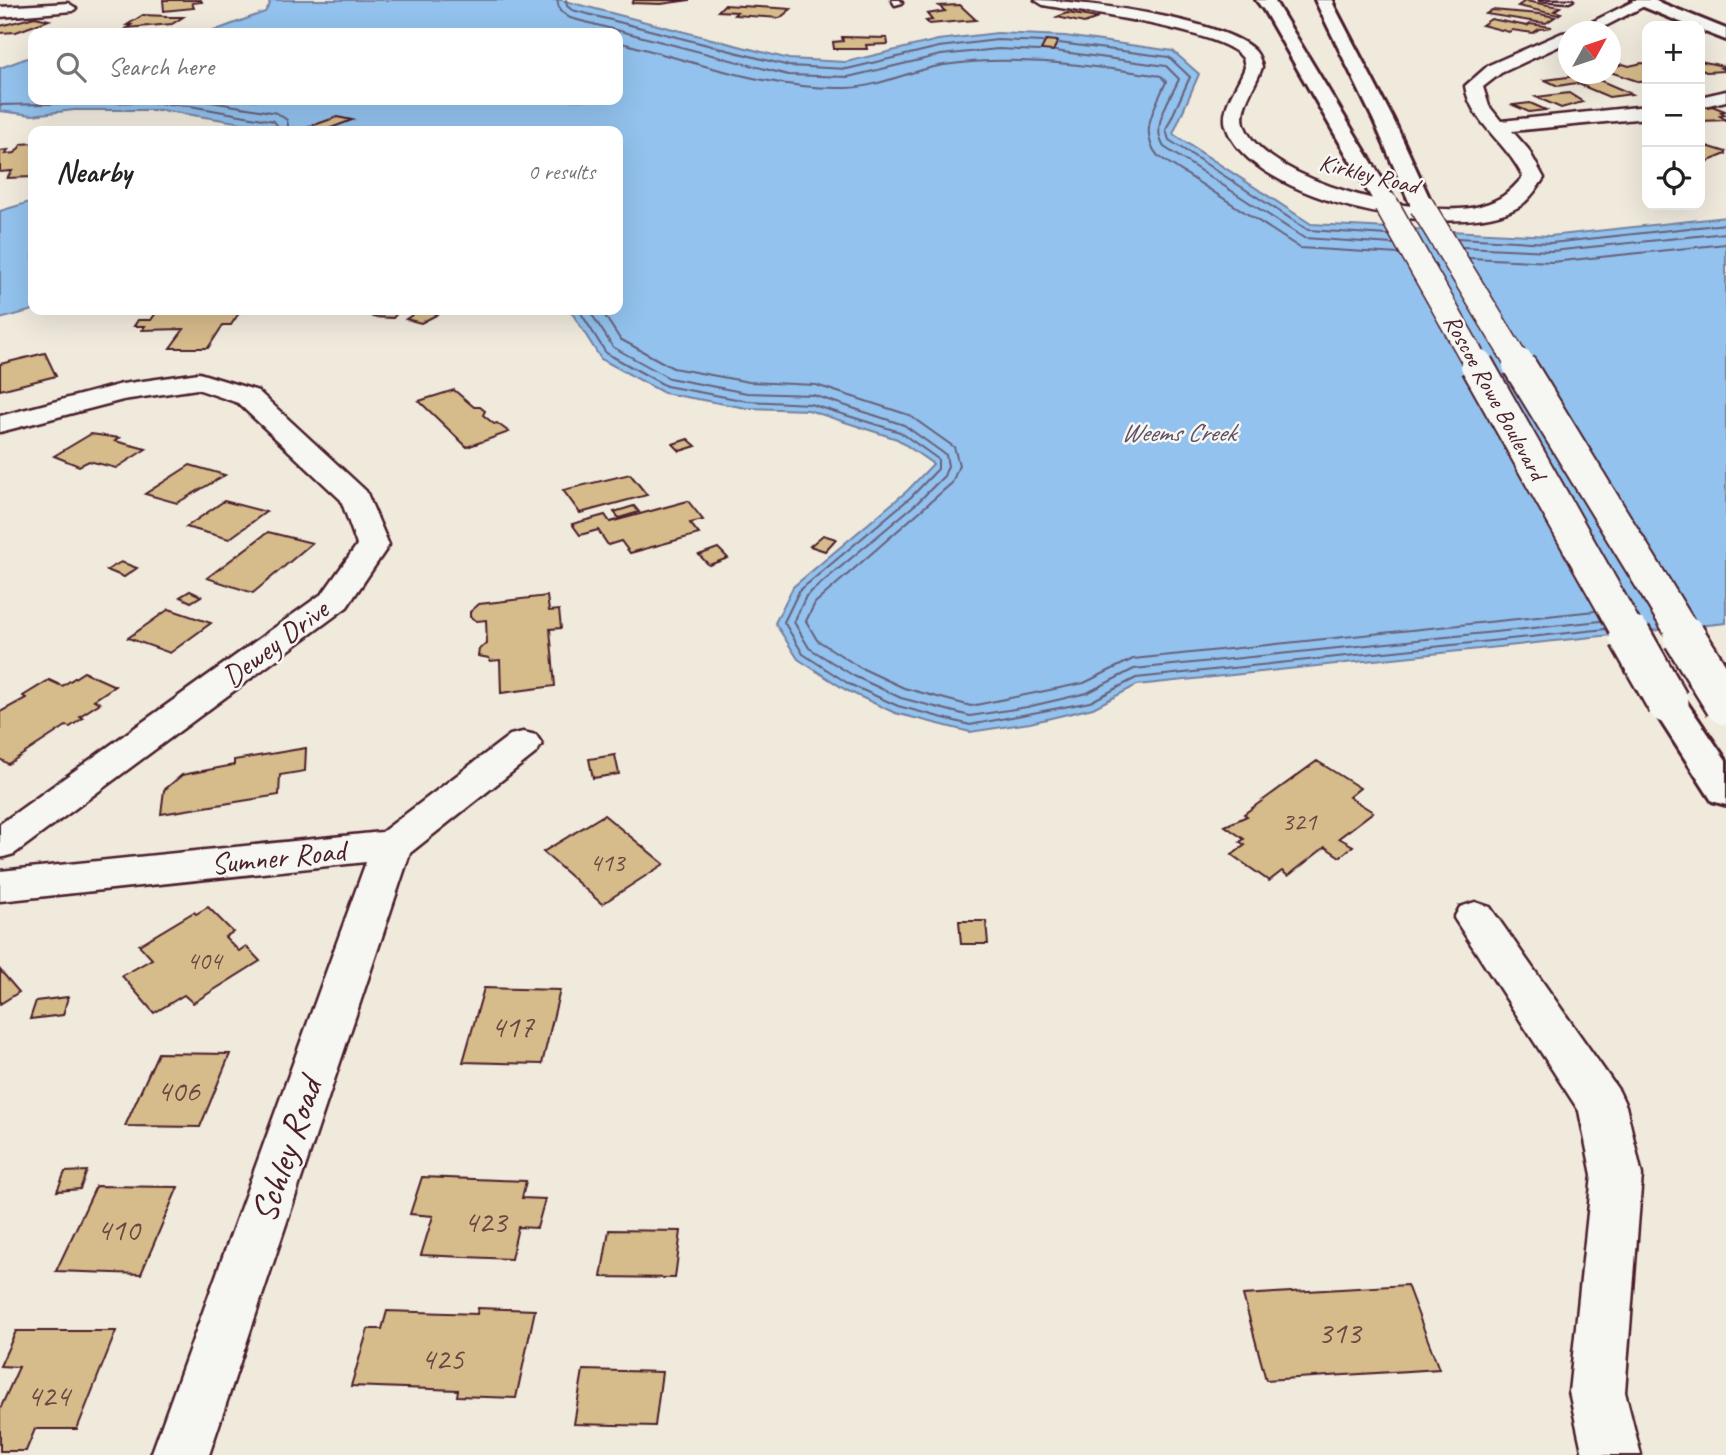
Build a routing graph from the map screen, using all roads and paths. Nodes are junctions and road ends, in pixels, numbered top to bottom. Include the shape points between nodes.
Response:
1 (1043, 0) edge
2 (1544, 0) edge
3 (1570, 0) edge
4 (1325, 1) edge
5 (1642, 1) edge
6 (1267, 2) edge
7 (68, 8) dead end
8 (0, 12) edge
9 (1602, 21) edge
10 (1726, 35) edge
11 (1558, 41) edge
12 (1726, 96) edge
13 (1705, 101) edge
14 (1642, 112) edge
15 (1497, 127) junction
16 (0, 424) edge
17 (1726, 704) edge
18 (523, 744) dead end
19 (1726, 792) edge
20 (0, 844) edge
21 (392, 845) junction
22 (0, 886) edge
23 (1475, 918) dead end
24 (180, 1455) edge
25 (1612, 1455) edge

1 - 15 street, Kirkley Road via 1196,29 1240,46 1255,67 1232,113 1242,142 1277,170 1332,196 1411,213 1450,215 1513,204 1528,191 1534,178 1522,154
2 - 3 lane
4 - 17 main road, Roscoe Rowe Boulevard, bridge via 1422,206
5 - 9 street
5 - 10 main road
6 - 19 main road, Roscoe Rowe Boulevard, bridge via 1668,703
7 - 8 street
11 - 15 street, Kirkley Road via 1495,69 1474,86 1481,110
12 - 13 street
14 - 15 street
16 - 20 street, Dewey Drive via 122,392 198,381 248,397 355,497 373,545 335,600
18 - 21 street
21 - 22 street, Sumner Road
21 - 24 street, Schley Road
23 - 25 street via 1602,1105 1617,1175 1597,1392

